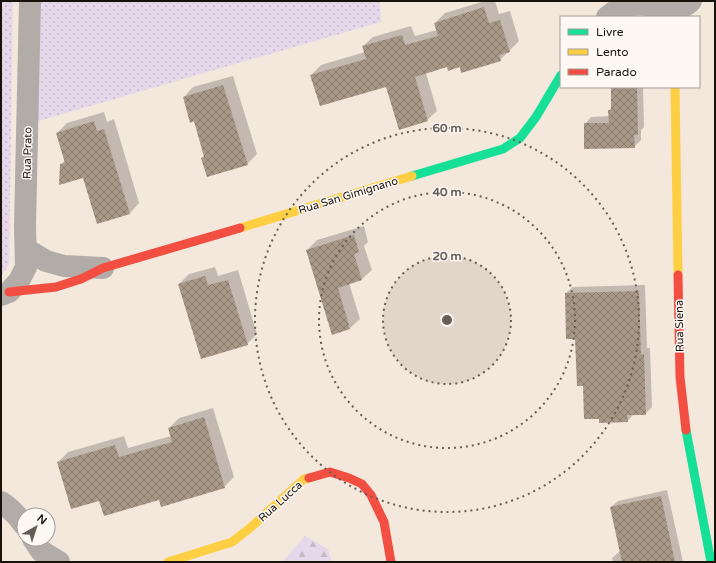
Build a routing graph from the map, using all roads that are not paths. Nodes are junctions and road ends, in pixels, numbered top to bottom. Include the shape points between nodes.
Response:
1 (30, 1) edge
2 (603, 1) edge
3 (688, 7) edge
4 (650, 8) edge
5 (596, 16) edge
6 (608, 16) edge
7 (560, 77) edge
8 (675, 88) edge
9 (26, 249) junction
10 (103, 268) junction
11 (5, 293) edge
12 (1, 502) edge
13 (16, 515) edge
14 (38, 547) edge
15 (59, 562) edge
16 (168, 562) edge
17 (391, 562) edge
18 (711, 562) edge

1 - 9 street, Rua Prato
2 - 5 street
3 - 4 street via 666,11
4 - 6 street via 627,5
7 - 10 street, Rua San Gimignano via 520,138 504,149
8 - 18 street, Rua Siena via 680,377 686,432
9 - 10 street, Rua San Gimignano via 64,266
9 - 11 street, Rua Prato via 26,267 20,281
10 - 11 street, Rua San Gimignano via 56,287
12 - 13 street
14 - 15 street via 41,552
16 - 17 street, Rua Lucca via 232,542 304,479 330,472 362,484 371,495 384,522

